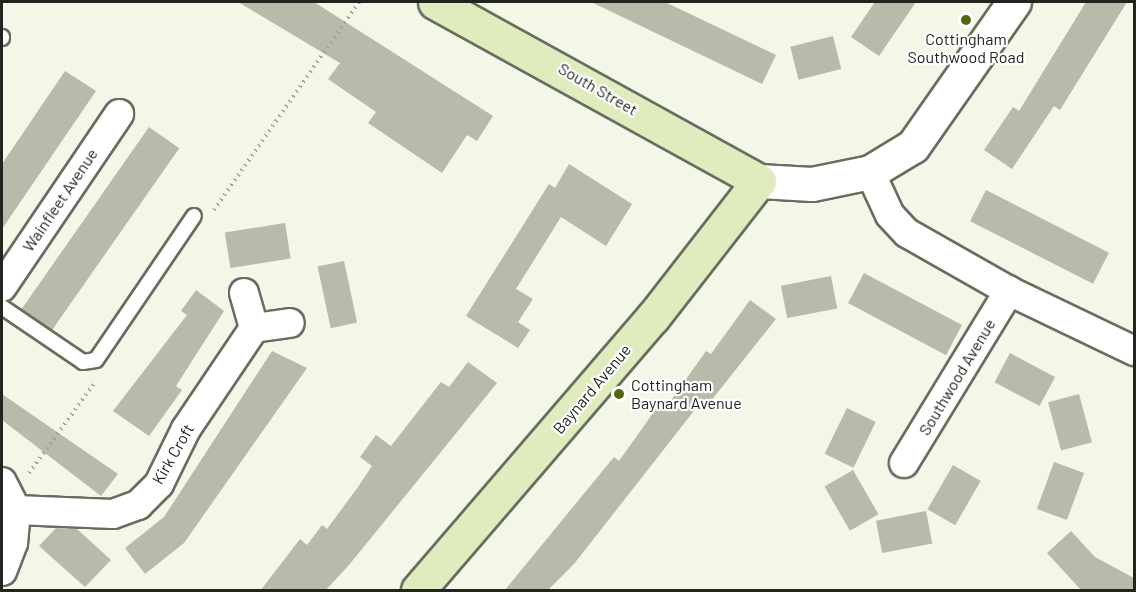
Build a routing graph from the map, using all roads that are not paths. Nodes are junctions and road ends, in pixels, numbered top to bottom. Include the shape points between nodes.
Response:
1 (435, 2) edge
2 (1014, 2) edge
3 (119, 114) dead end
4 (870, 172) junction
5 (759, 181) junction
6 (194, 216) dead end
7 (2, 287) edge
8 (1009, 291) junction
9 (244, 293) dead end
10 (2, 307) edge
11 (290, 323) dead end
12 (254, 328) junction
13 (1134, 351) edge
14 (904, 463) dead end
15 (2, 482) edge
16 (16, 510) junction
17 (2, 571) edge
18 (418, 591) edge

1 - 5 main road, South Street
2 - 4 street via 913,147
3 - 7 street, Wainfleet Avenue
4 - 5 street via 812,184
4 - 8 street via 890,215 907,232
5 - 18 main road, Baynard Avenue via 638,335
6 - 10 lane via 96,360 83,362
8 - 13 street
8 - 14 street, Southwood Avenue
9 - 12 street
11 - 12 street
12 - 16 street, Kirk Croft via 186,429 159,484 138,505 113,514
15 - 16 street
16 - 17 street via 14,543

